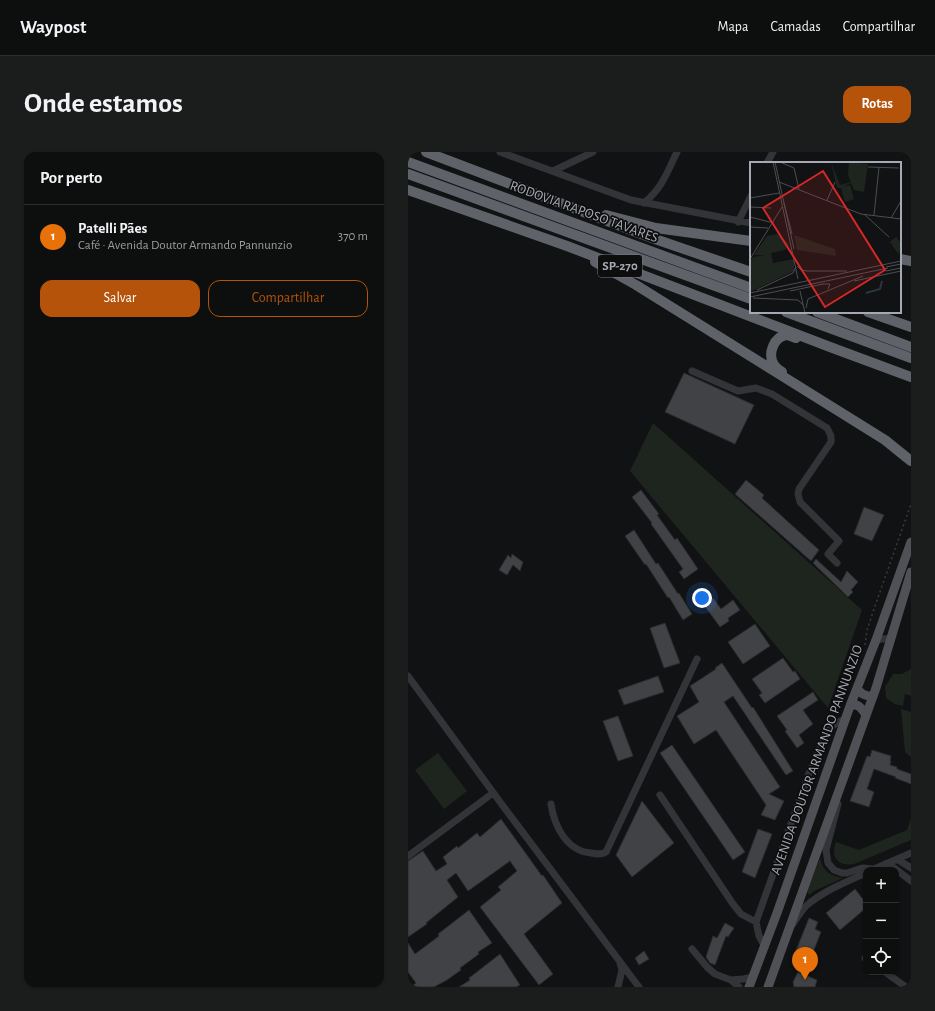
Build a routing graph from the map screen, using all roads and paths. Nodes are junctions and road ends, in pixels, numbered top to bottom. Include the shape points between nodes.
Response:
1 (426, 152) edge
2 (500, 152) edge
3 (593, 152) edge
4 (677, 152) edge
5 (773, 152) edge
6 (408, 162) edge
7 (768, 162) edge
8 (553, 171) junction
9 (408, 174) edge
10 (408, 190) edge
11 (750, 198) edge
12 (554, 201) junction
13 (644, 203) junction
14 (738, 222) junction
15 (750, 223) edge
16 (750, 241) edge
17 (567, 246) junction
18 (901, 259) edge
19 (911, 261) edge
20 (750, 272) edge
21 (750, 288) edge
22 (750, 299) edge
23 (789, 313) edge
24 (820, 313) edge
25 (871, 313) edge
26 (911, 327) edge
27 (830, 347) junction
28 (911, 347) edge
29 (911, 358) edge
30 (692, 371) dead end
31 (911, 377) edge
32 (793, 384) junction
33 (885, 440) junction
34 (911, 450) edge
35 (911, 462) edge
36 (911, 542) edge
37 (837, 563) dead end
38 (911, 572) edge
39 (891, 638) junction
40 (876, 640) junction
41 (697, 659) dead end
42 (408, 676) edge
43 (857, 688) junction
44 (873, 697) junction
45 (850, 706) junction
46 (866, 715) junction
47 (845, 719) junction
48 (846, 772) junction
49 (493, 793) junction
50 (660, 795) dead end
51 (551, 804) dead end
52 (911, 853) edge
53 (408, 856) edge
54 (897, 859) junction
55 (885, 864) junction
56 (878, 867) edge
57 (863, 868) edge
58 (911, 868) edge
59 (863, 874) edge
60 (911, 881) edge
61 (756, 922) junction
62 (789, 930) junction
63 (765, 947) junction
64 (692, 949) dead end
65 (619, 961) junction
66 (889, 975) edge
67 (753, 977) junction
68 (731, 980) junction
69 (769, 984) edge
70 (619, 987) edge
71 (638, 987) edge
72 (738, 987) edge
73 (749, 987) edge
74 (906, 987) edge

1 - 12 highway, SP-270
2 - 8 street
3 - 8 street
4 - 13 street via 655,194
5 - 7 street
6 - 21 highway, RODOVIA RAPOSO TAVARES / SP-270
8 - 13 street
9 - 22 highway, RODOVIA RAPOSO TAVARES / SP-270
10 - 17 highway, SP-270
11 - 14 street
12 - 16 highway via 656,228
12 - 20 highway, SP-270
13 - 14 street
14 - 15 street
17 - 27 highway, SP-270
17 - 32 highway via 636,285
18 - 19 highway
23 - 29 highway
24 - 28 highway
25 - 26 highway
27 - 31 highway, SP-270
27 - 32 highway via 787,335 780,337 773,346 773,364
30 - 37 street via 738,391 756,388 772,394 827,428 831,442 798,494 800,502 839,541 828,554
32 - 33 highway
33 - 34 highway
33 - 35 highway
36 - 40 main road, AVENIDA DOUTOR ARMANDO PANNUNZIO
38 - 39 main road, AVENIDA DOUTOR ARMANDO PANNUNZIO
39 - 40 street
39 - 44 main road, AVENIDA DOUTOR ARMANDO PANNUNZIO
40 - 43 main road, AVENIDA DOUTOR ARMANDO PANNUNZIO
41 - 51 street via 606,852 582,853 571,846 559,830
42 - 49 street
43 - 44 main road via 863,695
43 - 45 main road, AVENIDA DOUTOR ARMANDO PANNUNZIO
44 - 46 main road, AVENIDA DOUTOR ARMANDO PANNUNZIO
45 - 46 main road via 858,705
45 - 47 main road, AVENIDA DOUTOR ARMANDO PANNUNZIO
46 - 48 main road, AVENIDA DOUTOR ARMANDO PANNUNZIO
47 - 61 street via 831,726 827,732 808,776
47 - 63 main road, AVENIDA DOUTOR ARMANDO PANNUNZIO
48 - 57 street via 826,850 826,860 830,867 842,873
48 - 62 main road, AVENIDA DOUTOR ARMANDO PANNUNZIO
49 - 53 street
49 - 65 street
50 - 61 street via 733,904 741,914
52 - 54 street
54 - 55 street
54 - 58 street
55 - 56 street
55 - 60 street
59 - 62 street via 829,890 811,903
61 - 63 street
62 - 69 main road, AVENIDA DOUTOR ARMANDO PANNUNZIO
63 - 67 main road, AVENIDA DOUTOR ARMANDO PANNUNZIO
64 - 68 street via 715,974
65 - 70 street via 622,970
65 - 71 street
66 - 74 street
67 - 68 street
67 - 69 main road
67 - 73 main road, AVENIDA DOUTOR ARMANDO PANNUNZIO
68 - 72 street
70 - 71 street via 631,982

